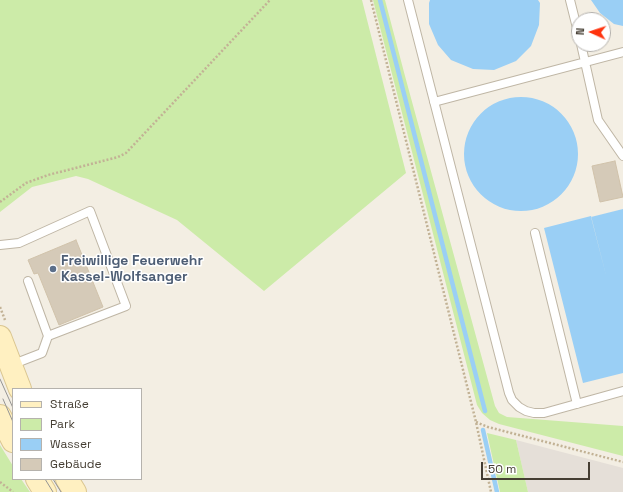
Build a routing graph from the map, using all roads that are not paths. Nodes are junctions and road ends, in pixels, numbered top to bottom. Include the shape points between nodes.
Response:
1 (408, 0) edge
2 (570, 0) edge
3 (573, 12) edge
4 (583, 52) edge
5 (623, 52) edge
6 (586, 62) junction
7 (434, 102) junction
8 (623, 156) edge
9 (535, 233) dead end
10 (0, 245) edge
11 (28, 281) dead end
12 (48, 336) junction
13 (0, 337) edge
14 (11, 365) junction
15 (20, 388) edge
16 (623, 391) edge
17 (577, 404) junction
18 (0, 416) edge
19 (12, 439) edge
20 (38, 480) edge
21 (68, 480) edge
22 (45, 492) edge
23 (75, 492) edge

1 - 7 lane
2 - 3 lane
4 - 6 lane
5 - 6 lane
6 - 7 lane
6 - 8 lane via 598,120
7 - 17 lane via 509,394 519,407 534,413 544,413
9 - 17 lane
10 - 12 lane via 19,243 90,212 126,306
11 - 12 lane
12 - 14 lane via 42,353
13 - 14 main road
14 - 15 main road
16 - 17 lane
18 - 19 main road
20 - 22 main road
21 - 23 main road

